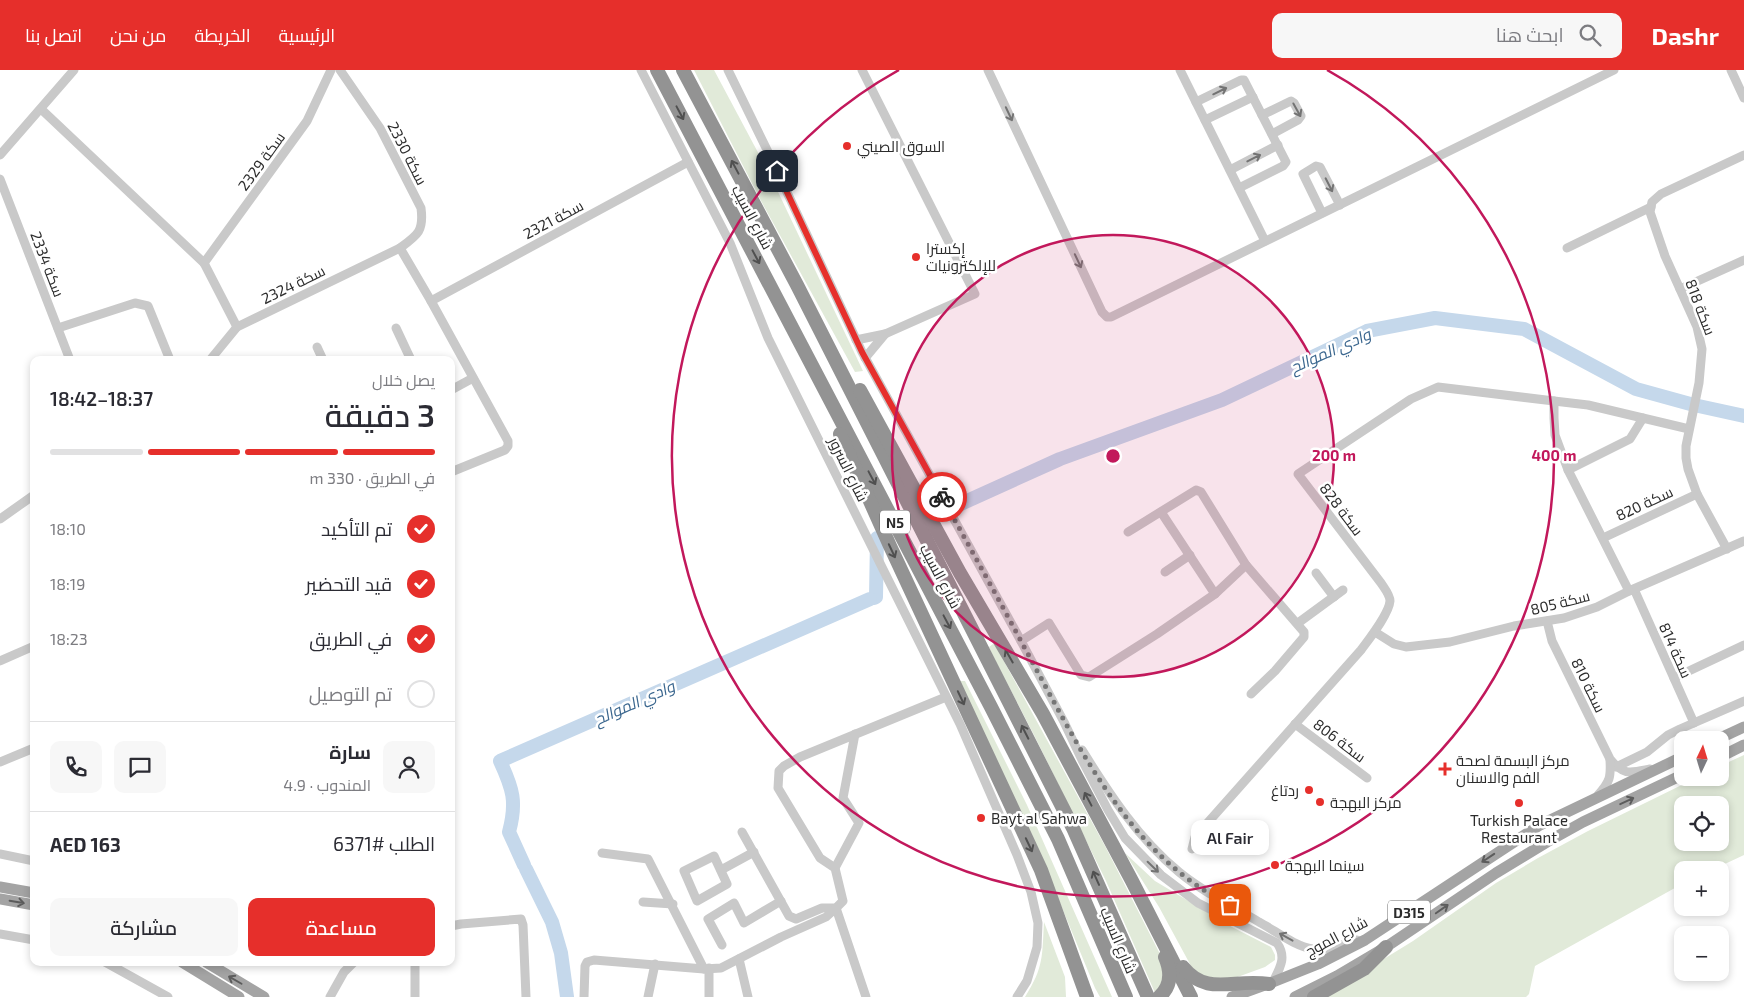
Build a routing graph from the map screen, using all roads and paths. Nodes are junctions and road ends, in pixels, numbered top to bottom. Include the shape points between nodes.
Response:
1 (74, 70) edge
2 (331, 70) edge
3 (340, 70) edge
4 (641, 70) edge
5 (657, 70) edge
6 (683, 70) edge
7 (728, 70) edge
8 (862, 70) edge
9 (988, 70) edge
10 (1180, 70) edge
11 (1614, 70) edge
12 (1731, 70) edge
13 (1253, 97) junction
14 (1744, 98) edge
15 (1196, 102) junction
16 (41, 109) junction
17 (1262, 115) junction
18 (1205, 120) junction
19 (1272, 134) junction
20 (1278, 145) junction
21 (0, 155) edge
22 (1744, 155) edge
23 (688, 162) junction
24 (1230, 170) junction
25 (0, 178) edge
26 (1239, 188) junction
27 (1340, 205) junction
28 (1651, 207) junction
29 (1322, 214) junction
30 (1265, 240) junction
31 (400, 248) junction
32 (1567, 248) dead end
33 (1744, 260) edge
34 (204, 264) junction
35 (797, 285) junction
36 (1680, 289) junction
37 (431, 301) junction
38 (237, 326) junction
39 (58, 328) junction
40 (396, 328) dead end
41 (885, 334) junction
42 (856, 340) junction
43 (317, 347) dead end
44 (68, 356) edge
45 (168, 356) edge
46 (213, 356) edge
47 (321, 356) edge
48 (409, 356) edge
49 (865, 358) junction
50 (810, 361) junction
51 (474, 378) junction
52 (455, 388) edge
53 (1554, 401) junction
54 (1643, 418) junction
55 (1689, 428) junction
56 (455, 470) edge
57 (1568, 470) junction
58 (1697, 494) junction
59 (30, 498) edge
60 (1161, 512) junction
61 (0, 519) edge
62 (1128, 532) dead end
63 (1604, 538) junction
64 (1744, 541) edge
65 (1727, 549) junction
66 (1190, 555) junction
67 (1246, 566) junction
68 (1164, 572) dead end
69 (1316, 573) dead end
70 (1343, 590) dead end
71 (1631, 590) junction
72 (1215, 594) junction
73 (1334, 597) junction
74 (1547, 622) junction
75 (1298, 624) junction
76 (1375, 632) junction
77 (1022, 641) junction
78 (1744, 645) edge
79 (30, 648) edge
80 (0, 661) edge
81 (1674, 678) junction
82 (1251, 694) dead end
83 (946, 697) junction
84 (1744, 700) edge
85 (1064, 722) junction
86 (1694, 723) junction
87 (1295, 724) junction
88 (1744, 726) edge
89 (855, 734) junction
90 (1729, 734) edge
91 (1744, 745) edge
92 (30, 750) edge
93 (1729, 752) edge
94 (1674, 760) edge
95 (0, 762) edge
96 (1613, 763) junction
97 (1662, 766) junction
98 (1367, 778) dead end
99 (1674, 779) edge
100 (1593, 801) junction
101 (742, 832) dead end
102 (1192, 848) dead end
103 (754, 852) junction
104 (602, 853) dead end
105 (0, 854) edge
106 (30, 860) edge
107 (835, 868) junction
108 (721, 870) junction
109 (1041, 870) junction
110 (0, 887) edge
111 (1201, 888) junction
112 (30, 892) edge
113 (1184, 893) junction
114 (0, 899) edge
115 (781, 901) junction
116 (1142, 901) junction
117 (643, 902) dead end
118 (30, 904) edge
119 (673, 904) junction
120 (836, 908) junction
121 (1150, 916) junction
122 (1060, 924) junction
123 (455, 925) edge
124 (0, 934) edge
125 (30, 939) edge
126 (1365, 940) junction
127 (722, 944) dead end
128 (1386, 947) junction
129 (739, 959) junction
130 (654, 964) junction
131 (112, 966) edge
132 (189, 966) edge
133 (213, 966) edge
134 (350, 966) edge
135 (415, 966) edge
136 (707, 968) junction
137 (1271, 983) junction
138 (168, 997) edge
139 (239, 997) edge
140 (264, 997) edge
141 (330, 997) edge
142 (415, 997) edge
143 (526, 997) edge
144 (584, 997) edge
145 (648, 997) edge
146 (709, 997) edge
147 (748, 997) edge
148 (866, 997) edge
149 (1017, 997) edge
150 (1076, 997) edge
151 (1086, 997) edge
152 (1095, 997) edge
153 (1126, 997) edge
154 (1148, 997) edge
155 (1159, 997) edge
156 (1191, 997) edge
157 (1232, 997) edge
158 (1295, 997) edge
159 (1314, 997) edge

1 - 16 street
2 - 34 street, سكة 2329 via 307,121
3 - 31 street, سكة 2330 via 380,128 420,208 423,222 416,236
4 - 23 street, شارع السرور
5 -> 50 highway, شارع السيب / N5
35 -> 6 highway, شارع السيب / N5
7 - 42 street
8 - 41 street via 975,294
9 -> 30 street via 1107,317
10 - 15 street
11 - 27 street
12 - 14 street
15 -> 13 street via 1242,80
13 - 17 street
13 - 18 street
15 - 18 street
16 - 21 street
16 - 34 street
17 - 19 street
17 -> 19 street via 1291,101 1301,116
18 - 24 street
19 - 20 street
24 -> 20 street
20 - 26 street via 1286,164
22 - 28 street via 1661,194
23 - 37 street, سكة 2321
23 - 83 street, شارع السرور via 730,243 768,338
24 - 26 street
25 - 39 street, سكة 2334
26 - 30 street
27 - 29 street
29 -> 27 street via 1304,172 1320,167
28 - 32 street
28 - 36 street, سكة 818 via 1664,256
29 - 30 street
31 - 37 street
31 - 38 street, سكة 2324
33 - 36 street
34 - 38 street
116 -> 35 highway via 1043,714 956,565 824,324
154 -> 35 highway, شارع السيب / N5 via 1069,819
36 - 55 street, سكة 818 via 1697,327 1702,349 1699,383
37 - 51 street
38 - 46 street, سكة 2324
39 - 44 street, سكة 2334
39 - 45 street via 135,303 145,304
40 - 48 street
41 - 42 street
41 - 49 street
42 - 49 street
43 - 47 street
49 - 77 street
50 -> 109 highway via 854,469
50 -> 153 highway, شارع السيب / N5 via 1058,839
51 - 52 street
51 - 56 street via 508,446
53 - 54 street
53 - 57 street via 1555,435
53 - 76 street, سكة 828 via 1438,387 1411,399 1298,474 1389,596 1388,608
54 - 55 street
54 - 57 street via 1630,439
55 - 58 street, سكة 818 via 1686,458
57 - 63 street
58 - 63 street, سكة 820
58 - 65 street, سكة 818
59 - 61 street
60 - 62 street
60 - 66 street
60 - 67 street via 1199,490
63 - 71 street
64 - 65 street, سكة 805
65 - 71 street, سكة 805
66 - 68 street
66 - 72 street
67 - 72 street
67 - 75 street
69 - 73 street
70 - 73 street
71 - 74 street, سكة 805 via 1597,608
71 - 81 street, سكة 814
72 - 77 street via 1089,677 1081,675 1049,623
73 - 75 street
74 - 76 street, سكة 805 via 1514,626 1450,642 1406,647 1394,644
74 - 96 street, سكة 810 via 1552,641
75 - 82 street via 1304,637
76 - 87 street, سكة 828
77 - 85 street
78 - 81 street
79 - 80 street
81 - 86 street, سكة 814
83 - 89 street
83 - 149 street, شارع السرور via 1031,892 1038,923 1037,947 1027,981
84 - 86 street
85 - 111 street via 1139,833 1179,872
85 -> 113 street via 1125,838 1161,875
86 - 96 street via 1668,735 1647,752
87 - 98 street, سكة 806
87 - 102 street, سكة 828 via 1195,837
88 - 90 main road
89 - 107 street via 842,792 859,823
89 - 107 street via 779,771 778,788 820,858
91 - 93 main road
92 - 95 street
94 - 97 main road, شارع الموج / D315
96 - 97 street via 1620,771 1632,773
96 - 100 street via 1608,784
97 - 100 main road, شارع الموج / D315
128 -> 99 main road, D315 via 1547,842
100 -> 126 main road, شارع الموج / D315 via 1540,825
101 - 103 street
103 - 108 street
103 - 115 street
104 - 119 street via 648,859
105 - 106 street
107 - 120 street via 843,900
108 - 108 street via 714,856 684,871 697,901 727,884
109 - 122 highway
109 - 150 highway via 1045,900
110 - 112 main road
111 - 113 street via 1193,893
126 -> 111 street via 1323,950 1303,946
113 - 137 street via 1277,943 1283,958
114 -> 118 main road
115 - 120 street via 789,916 796,919 822,908
115 - 127 street via 744,923 734,903 708,919
116 - 121 highway
116 - 137 highway via 1158,919 1188,975 1203,988 1216,990 1250,982
117 - 119 street
119 - 136 street
120 - 129 street via 826,917
120 - 148 street
121 - 155 highway via 1169,967 1168,984
121 - 156 highway
122 - 151 highway
122 - 152 highway via 1073,945
123 - 143 street via 521,919
124 - 125 street
126 - 137 main road, شارع الموج / D315
128 - 158 main road, D315
128 - 159 highway via 1364,969
129 - 136 street via 721,968
129 - 147 street
130 - 136 street
130 - 144 street via 587,962
130 - 145 street
131 - 138 street
132 - 139 main road
140 -> 133 main road
134 - 141 street
135 - 142 street
136 - 146 street
137 - 157 main road, شارع الموج / D315

